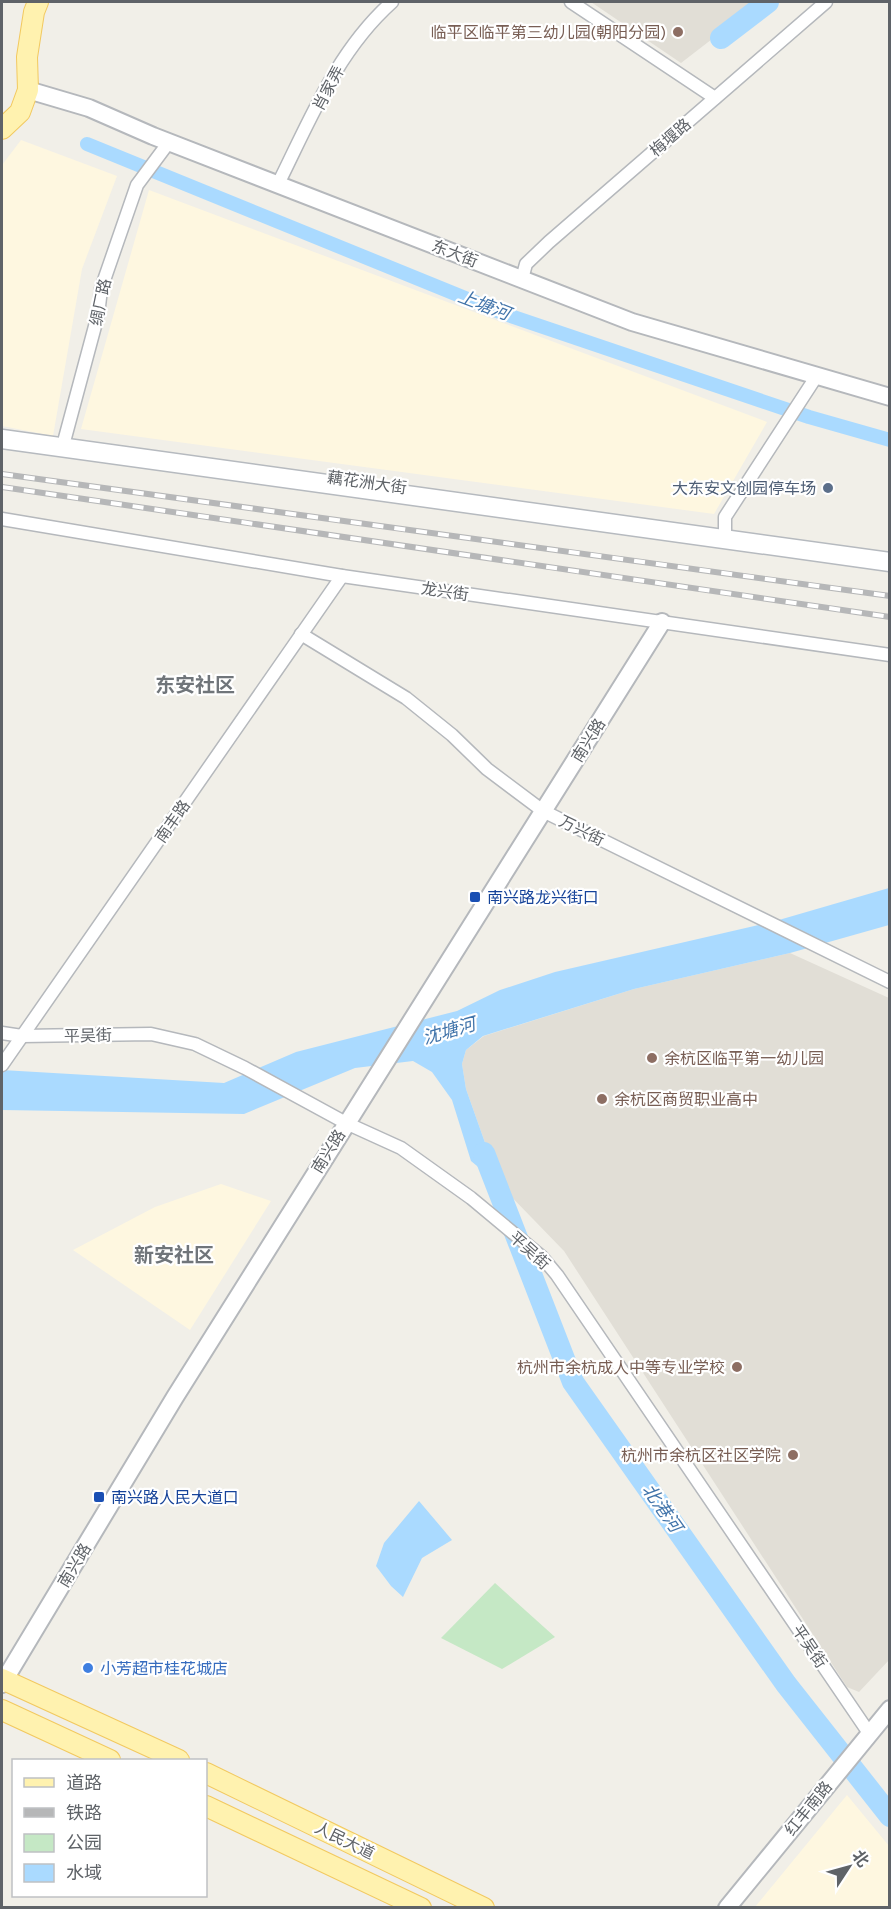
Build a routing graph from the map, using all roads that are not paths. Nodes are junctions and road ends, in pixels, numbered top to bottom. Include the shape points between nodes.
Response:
1 (38, 2) edge
2 (392, 2) edge
3 (571, 2) edge
4 (826, 2) edge
5 (377, 6) edge
6 (28, 90) junction
7 (715, 98) junction
8 (2, 129) edge
9 (169, 142) junction
10 (278, 184) junction
11 (522, 279) junction
12 (816, 377) junction
13 (890, 397) edge
14 (2, 428) edge
15 (65, 438) junction
16 (2, 439) edge
17 (2, 519) edge
18 (727, 537) junction
19 (890, 562) edge
20 (342, 576) junction
21 (662, 622) junction
22 (301, 634) junction
23 (890, 655) edge
24 (543, 811) junction
25 (890, 982) edge
26 (2, 1033) edge
27 (22, 1036) junction
28 (2, 1065) edge
29 (346, 1123) junction
30 (2, 1681) edge
31 (890, 1709) edge
32 (2, 1710) edge
33 (869, 1733) junction
34 (106, 1759) edge
35 (175, 1759) edge
36 (207, 1773) edge
37 (207, 1806) edge
38 (421, 1908) edge
39 (484, 1908) edge
40 (727, 1908) edge

1 - 6 main road via 27,57
2 - 5 street, 肖家弄
3 - 7 street
4 - 7 street, 梅堰路
5 - 10 street, 肖家弄 via 333,76
6 - 8 main road via 20,112
6 - 9 street, 东大街 via 90,108
7 - 11 street, 梅堰路 via 549,242 526,264
9 - 10 street, 东大街
9 - 15 street, 绸厂路 via 137,185 100,289 98,315
10 - 11 street, 东大街
11 - 12 street, 东大街 via 632,322
12 - 13 street, 东大街
12 - 18 street via 725,517
14 - 15 main road, 藕花洲大街
15 - 18 main road, 藕花洲大街
16 - 18 main road, 藕花洲大街
17 - 20 street, 龙兴街
18 - 19 main road, 藕花洲大街
20 - 21 street, 龙兴街
20 - 22 street, 南丰路
21 - 23 street, 龙兴街
21 - 24 street, 南兴路
22 - 24 street, 万兴街 via 406,698 487,769
22 - 27 street, 南丰路
24 - 25 street, 万兴街
24 - 29 street, 南兴路
26 - 27 street, 平吴街
27 - 28 street, 南丰路
27 - 29 street, 平吴街 via 151,1034 195,1044
29 - 30 street, 南兴路
29 - 33 street, 平吴街 via 401,1148 479,1205 556,1275
30 - 35 main road
31 - 33 street, 红丰南路
32 - 34 main road
33 - 40 street, 红丰南路
36 - 39 main road, 人民大道
37 - 38 main road, 人民大道

